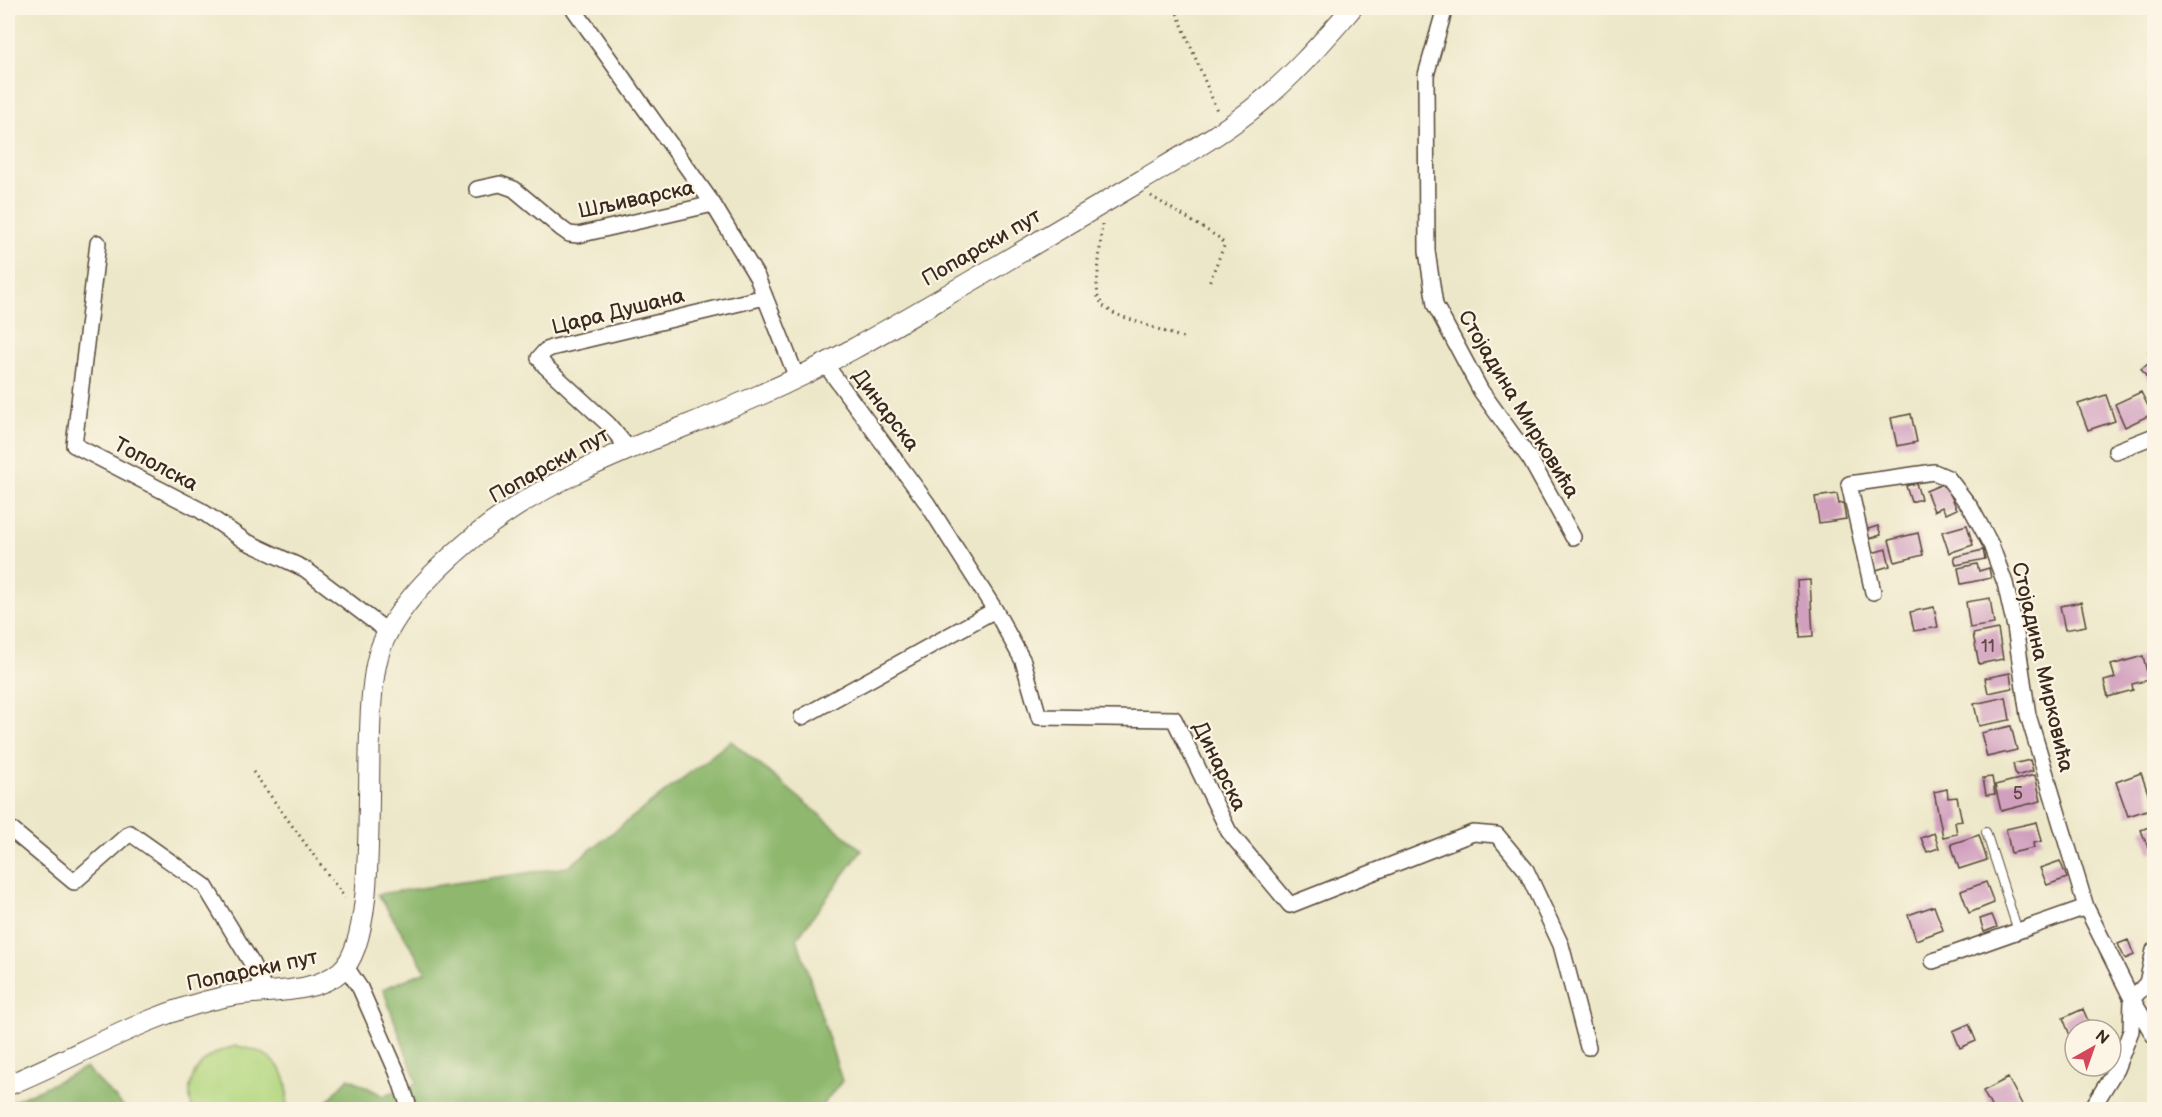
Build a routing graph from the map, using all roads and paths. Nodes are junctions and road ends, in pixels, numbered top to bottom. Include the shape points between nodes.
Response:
1 (573, 8) edge
2 (1175, 8) edge
3 (1352, 8) edge
4 (1445, 8) edge
5 (1225, 129) junction
6 (1134, 185) junction
7 (477, 189) dead end
8 (713, 204) junction
9 (1103, 204) junction
10 (98, 243) dead end
11 (1208, 285) dead end
12 (765, 297) junction
13 (1186, 339) dead end
14 (825, 364) junction
15 (797, 378) junction
16 (2154, 436) edge
17 (629, 449) junction
18 (2115, 451) dead end
19 (1573, 537) dead end
20 (1873, 591) dead end
21 (995, 610) junction
22 (388, 632) junction
23 (802, 717) dead end
24 (253, 772) dead end
25 (8, 826) edge
26 (1986, 832) dead end
27 (2086, 907) junction
28 (362, 922) junction
29 (2018, 931) junction
30 (2154, 950) edge
31 (1933, 961) dead end
32 (346, 967) junction
33 (265, 991) junction
34 (2132, 999) junction
35 (2154, 1036) edge
36 (1588, 1047) dead end
37 (8, 1085) edge
38 (410, 1110) edge
39 (2091, 1110) edge

1 - 8 street
2 - 5 path
3 - 5 street, Попарски пут via 1281,85
4 - 19 street, Стојадина Мирковића via 1426,75 1427,251 1435,305 1481,391 1530,459
5 - 6 street, Попарски пут
6 - 9 street, Попарски пут
6 - 11 path via 1221,239 1224,246
7 - 8 street, Шљиварска via 500,183 514,189 562,229 578,235
8 - 12 street
9 - 13 path via 1097,285 1102,306
9 - 14 street, Попарски пут
10 - 22 street, Тополска via 74,445 200,510 245,541 305,569
12 - 15 street
12 - 17 street, Цара Душана via 551,348 542,354 539,358 545,366 608,424
14 - 15 street, Попарски пут
14 - 21 street, Динарска via 927,502
15 - 17 street, Попарски пут
16 - 18 street
17 - 22 street, Попарски пут via 539,493 482,530 419,590
20 - 27 street, Стојадина Мирковића via 1849,484 1934,472 1948,478 1971,508 2005,583 2028,715
21 - 23 street
21 - 36 street, Динарска via 1023,661 1038,717 1174,719 1229,832 1290,905 1473,833 1497,835 1526,870 1561,945
22 - 28 street, Попарски пут via 378,655 371,692
24 - 28 path
25 - 33 street via 74,882 130,833 205,886
26 - 29 lane
27 - 29 street
27 - 34 street, Стојадина Мирковића
28 - 32 street, Попарски пут
29 - 31 street
30 - 34 street via 2146,982
32 - 33 street, Попарски пут via 314,986
32 - 38 street via 360,988
33 - 37 street, Попарски пут via 225,996 182,1009
34 - 35 street, Стојадина Мирковића
34 - 39 street via 2131,1031 2116,1069

